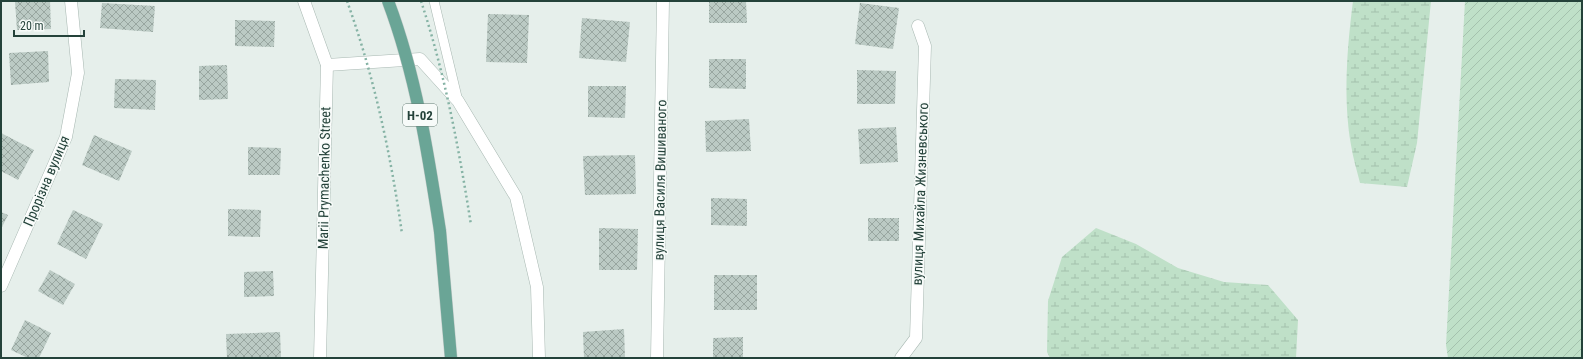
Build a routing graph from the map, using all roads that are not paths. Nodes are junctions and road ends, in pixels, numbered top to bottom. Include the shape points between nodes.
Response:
1 (71, 1) edge
2 (304, 1) edge
3 (388, 1) edge
4 (434, 1) edge
5 (663, 1) edge
6 (918, 26) dead end
7 (327, 65) junction
8 (458, 101) junction
9 (1, 286) edge
10 (320, 358) edge
11 (451, 358) edge
12 (538, 358) edge
13 (657, 358) edge
14 (901, 358) edge

1 - 9 street, Прорізна вулиця via 78,73 66,137
2 - 7 street, Marii Prymachenko Street
3 - 11 main road, Н-02, bridge via 415,89 429,161 440,231
4 - 8 lane
5 - 13 street, вулиця Василя Вишиваного
6 - 14 street, вулиця Михайла Жизневського via 925,46 916,338
7 - 8 street via 420,59
7 - 10 street, Marii Prymachenko Street
8 - 12 street via 516,197 537,287

